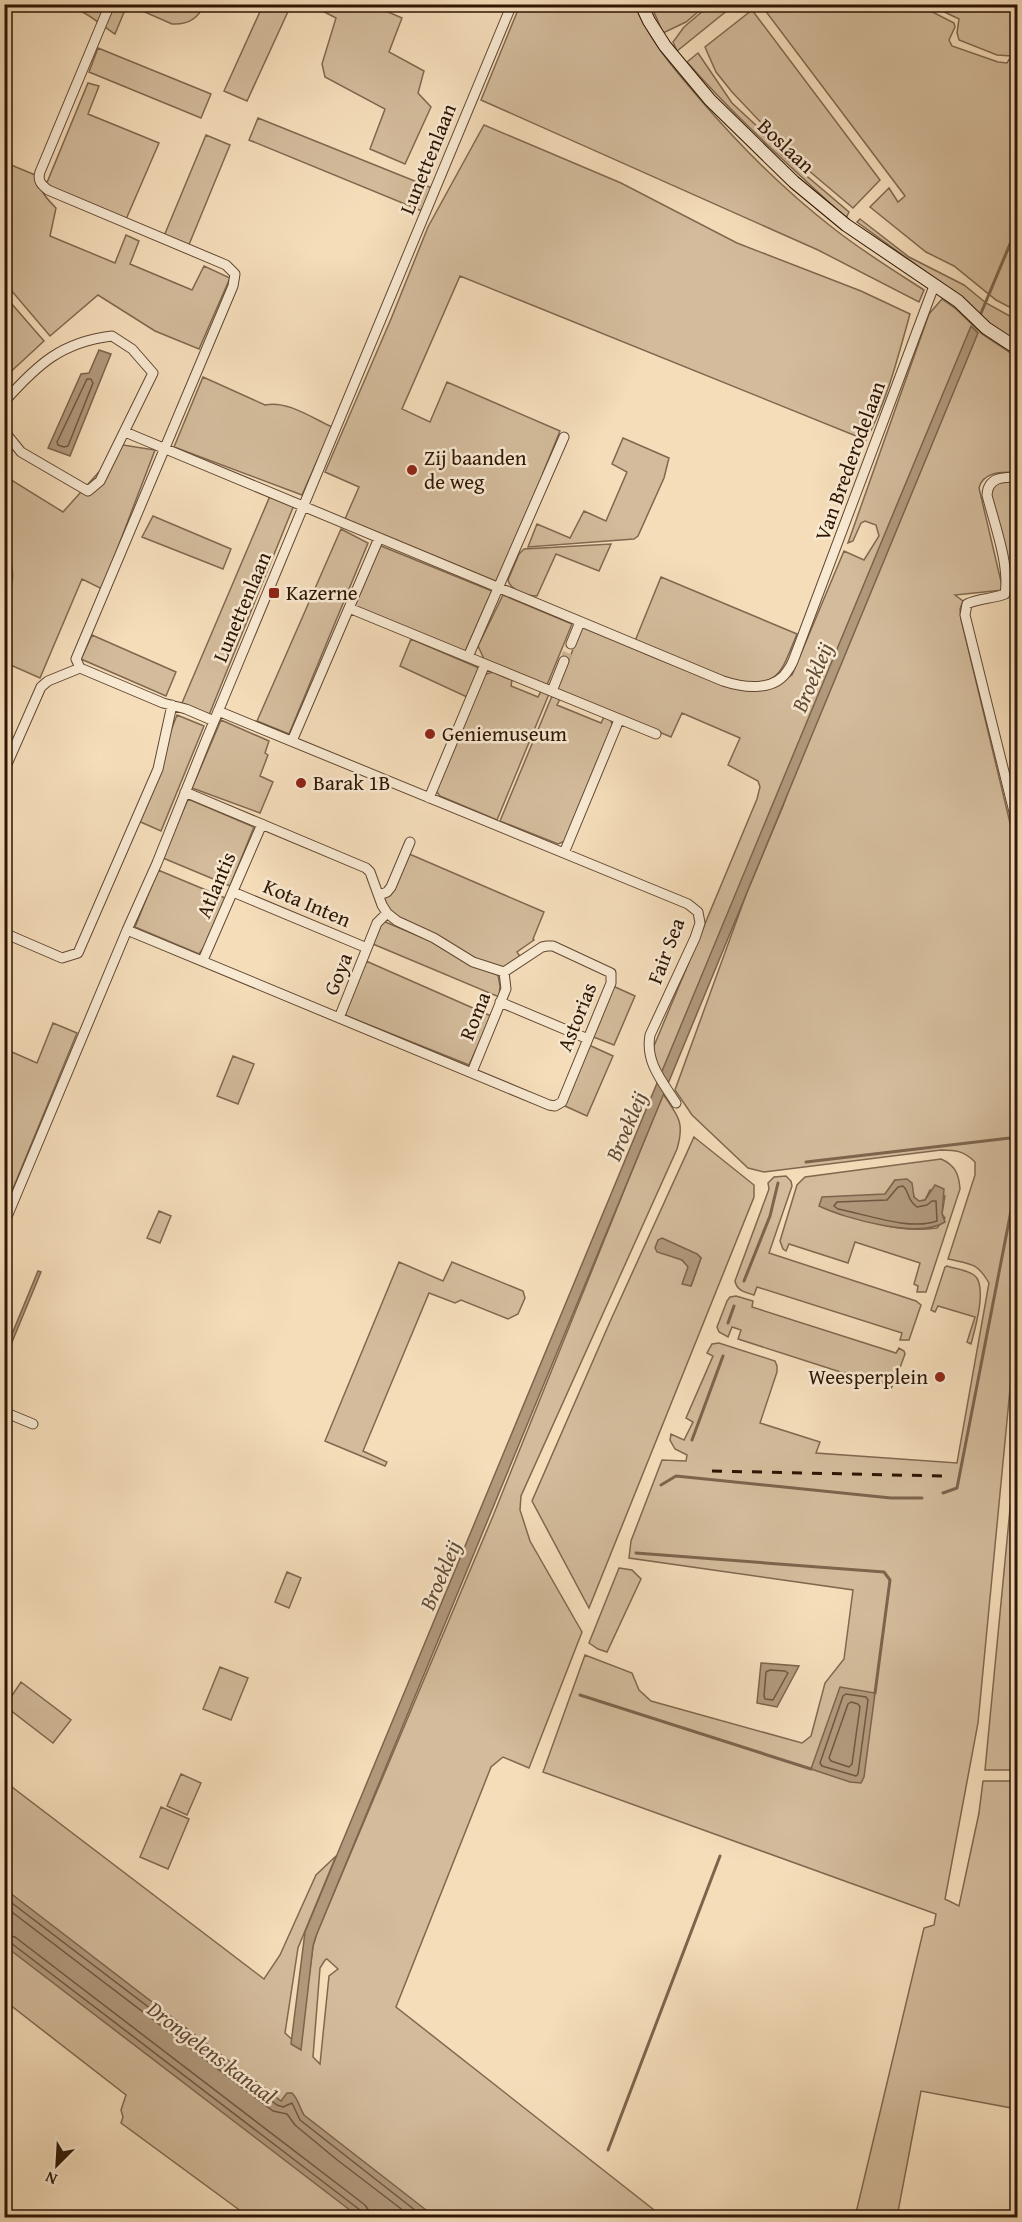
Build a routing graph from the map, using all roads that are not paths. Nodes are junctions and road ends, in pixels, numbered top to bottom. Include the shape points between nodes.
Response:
1 (110, 4) edge
2 (512, 4) edge
3 (641, 4) edge
4 (934, 286) junction
5 (1017, 349) edge
6 (4, 402) edge
7 (4, 431) edge
8 (125, 432) junction
9 (564, 437) dead end
10 (164, 448) junction
11 (1017, 477) edge
12 (303, 506) junction
13 (379, 538) junction
14 (500, 588) junction
15 (349, 608) junction
16 (580, 622) junction
17 (571, 644) tunnel mouth
18 (468, 657) junction
19 (564, 661) tunnel mouth
20 (485, 664) junction
21 (80, 668) junction
22 (552, 691) junction
23 (172, 705) junction
24 (218, 711) junction
25 (619, 720) junction
26 (214, 722) junction
27 (656, 734) dead end
28 (292, 741) junction
29 (4, 771) edge
30 (184, 792) junction
31 (429, 798) junction
32 (262, 824) junction
33 (1017, 828) edge
34 (410, 842) dead end
35 (564, 853) junction
36 (233, 892) junction
37 (379, 895) junction
38 (387, 913) junction
39 (127, 930) junction
40 (4, 933) edge
41 (367, 948) junction
42 (203, 960) junction
43 (504, 972) junction
44 (500, 1002) junction
45 (339, 1017) junction
46 (588, 1039) junction
47 (472, 1072) junction
48 (676, 1103) dead end
49 (4, 1224) edge
50 (4, 1412) edge
51 (33, 1424) dead end

1 - 10 street via 38,178 48,190 226,265 235,274
2 - 12 street, Lunettenlaan
3 - 4 main road, Boslaan via 678,62 748,138 846,225
4 - 5 main road, Boslaan
4 - 16 street, Van Brederodelaan via 798,648 782,677 752,688 723,681
6 - 8 street via 51,356 90,338 112,336 132,349 153,373
7 - 8 street via 21,452 88,491 100,481
8 - 10 street, Van Brederodelaan
9 - 14 street
10 - 12 street, Van Brederodelaan
10 - 21 street via 76,659
11 - 33 street via 993,480 987,495 1004,565 1005,594 967,604 965,615
12 - 13 street, Van Brederodelaan
12 - 24 street, Lunettenlaan
13 - 14 street, Van Brederodelaan
13 - 15 street
14 - 16 street, Van Brederodelaan
14 - 18 street
15 - 18 street
15 - 28 street
16 - 17 street
18 - 20 street
19 - 22 street
20 - 22 street
20 - 31 street
21 - 23 street
21 - 29 street via 41,687
22 - 25 street
23 - 26 street
23 - 40 street via 158,769 78,952 62,958
24 - 26 street, Lunettenlaan
24 - 28 street
25 - 27 street
25 - 35 street
26 - 30 street, Lunettenlaan
28 - 31 street
30 - 32 street
30 - 39 street, Lunettenlaan
31 - 35 street
32 - 36 street, Atlantis
32 - 37 street via 366,868
34 - 37 street via 391,887
35 - 48 street, Fair Sea via 688,904 698,912 700,923 695,938 650,1035 648,1053
36 - 41 street, Kota Inten
36 - 42 street, Atlantis
37 - 38 street
38 - 41 street, Goya via 377,923
38 - 43 street via 473,962
39 - 42 street, Astorias
39 - 49 street, Lunettenlaan
41 - 45 street, Goya
42 - 45 street, Astorias
43 - 44 street, Roma via 506,989
43 - 46 street, Astorias via 542,947 553,946 611,973 611,983
44 - 46 street
44 - 47 street, Roma
45 - 47 street, Astorias
46 - 47 street, Astorias via 562,1102 555,1106
50 - 51 street

